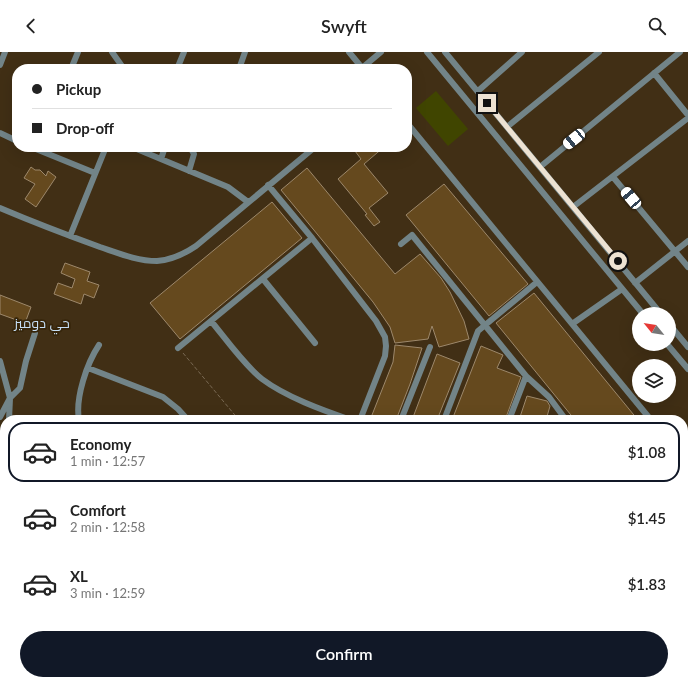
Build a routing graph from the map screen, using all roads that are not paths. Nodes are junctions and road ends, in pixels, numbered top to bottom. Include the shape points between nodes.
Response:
1 (5, 52) edge
2 (78, 52) edge
3 (112, 52) edge
4 (184, 52) edge
5 (245, 52) edge
6 (349, 52) edge
7 (381, 52) edge
8 (427, 52) edge
9 (522, 52) edge
10 (599, 52) edge
11 (680, 52) edge
12 (448, 53) edge
13 (118, 55) edge
14 (73, 64) edge
15 (180, 64) edge
16 (240, 64) edge
17 (358, 64) edge
18 (368, 64) edge
19 (0, 65) edge
20 (654, 74) junction
21 (478, 91) junction
22 (688, 114) edge
23 (688, 118) edge
24 (507, 127) junction
25 (412, 129) edge
26 (0, 133) edge
27 (12, 139) edge
28 (45, 152) edge
29 (104, 152) edge
30 (144, 152) edge
31 (163, 152) edge
32 (193, 152) edge
33 (307, 152) edge
34 (161, 159) junction
35 (540, 167) junction
36 (189, 171) junction
37 (95, 173) junction
38 (613, 176) junction
39 (268, 185) junction
40 (248, 202) junction
41 (573, 207) junction
42 (0, 208) edge
43 (583, 219) junction
44 (572, 228) junction
45 (70, 236) junction
46 (312, 238) junction
47 (688, 241) edge
48 (401, 244) dead end
49 (676, 252) junction
50 (688, 267) edge
51 (263, 279) junction
52 (537, 282) junction
53 (635, 283) junction
54 (622, 289) junction
55 (637, 307) edge
56 (655, 307) edge
57 (211, 321) junction
58 (485, 324) junction
59 (572, 324) junction
60 (676, 332) edge
61 (35, 333) dead end
62 (316, 343) dead end
63 (98, 344) dead end
64 (430, 346) dead end
65 (688, 347) edge
66 (178, 348) road end
67 (673, 351) edge
68 (0, 361) edge
69 (88, 368) junction
70 (688, 369) edge
71 (526, 376) junction
72 (10, 398) junction
73 (2, 409) edge
74 (9, 415) edge
75 (78, 415) edge
76 (183, 415) edge
77 (337, 415) edge
78 (362, 415) edge
79 (403, 415) edge
80 (446, 415) edge
81 (511, 415) edge
82 (562, 415) edge
83 (647, 415) edge

1 - 19 street
2 - 14 street
3 - 13 street
4 - 15 street
5 - 16 street
6 - 17 street
7 - 18 street
8 - 44 street
9 - 21 street
10 - 24 street
11 - 20 street
12 - 21 street
20 - 22 street
20 - 35 street
21 - 24 street
23 - 38 street
24 - 35 street
25 - 52 street
26 - 27 street
28 - 37 street
29 - 37 street
30 - 34 street
31 - 34 street
32 - 36 street
33 - 39 street
34 - 36 street
35 - 41 street
36 - 40 street via 228,187
37 - 45 street
38 - 41 street
38 - 49 street
39 - 40 street
39 - 46 street
40 - 45 street via 196,246 184,254 169,259 150,261 135,258
41 - 43 street
42 - 45 street
43 - 44 street
43 - 53 street
44 - 54 street
46 - 51 street
46 - 78 street via 376,321 385,337 385,356
47 - 49 street
48 - 58 street via 412,235
49 - 50 street
49 - 53 street
51 - 57 street
51 - 62 street
52 - 58 street
52 - 59 street
53 - 56 street
54 - 55 street
54 - 59 street
57 - 66 street
57 - 77 street via 261,378 294,398
58 - 71 street
58 - 80 street via 478,331
59 - 83 street
60 - 65 street
61 - 72 street via 20,388
63 - 69 street
64 - 79 street
67 - 70 street
68 - 72 street
69 - 75 street via 79,396
69 - 76 street via 163,397
71 - 81 street
71 - 82 street
72 - 73 street
72 - 74 street

